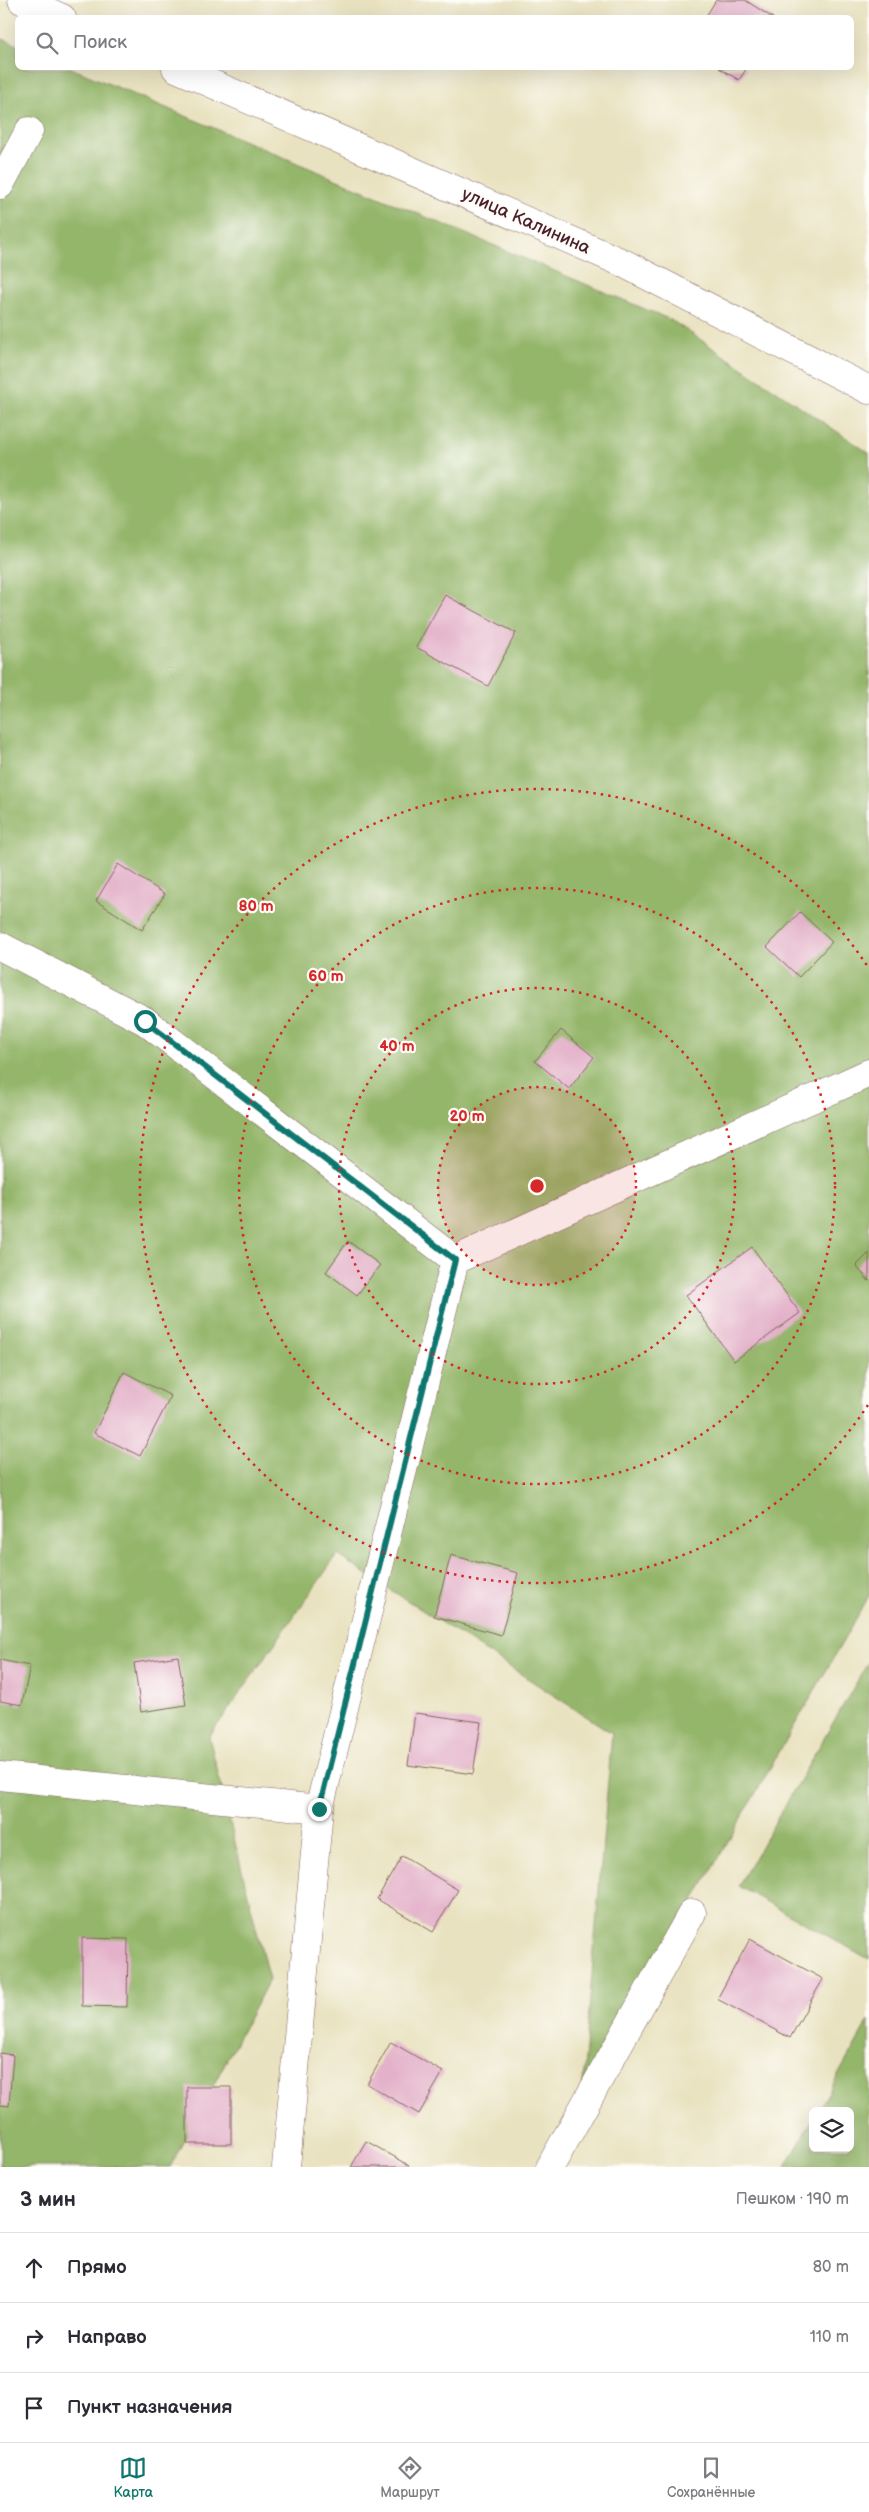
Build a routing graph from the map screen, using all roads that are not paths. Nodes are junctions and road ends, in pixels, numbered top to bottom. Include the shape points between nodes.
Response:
1 (22, 0) edge
2 (55, 15) edge
3 (181, 70) edge
4 (29, 132) dead end
5 (0, 186) edge
6 (869, 390) edge
7 (0, 946) edge
8 (869, 1073) edge
9 (455, 1260) junction
10 (0, 1776) edge
11 (319, 1809) junction
12 (692, 1913) dead end
13 (286, 2167) edge
14 (550, 2167) edge

1 - 2 street
3 - 6 street, улица Калинина via 623,263
4 - 5 street
7 - 9 street via 145,1021
8 - 9 street
9 - 11 street
10 - 11 street
11 - 13 street
12 - 14 street

